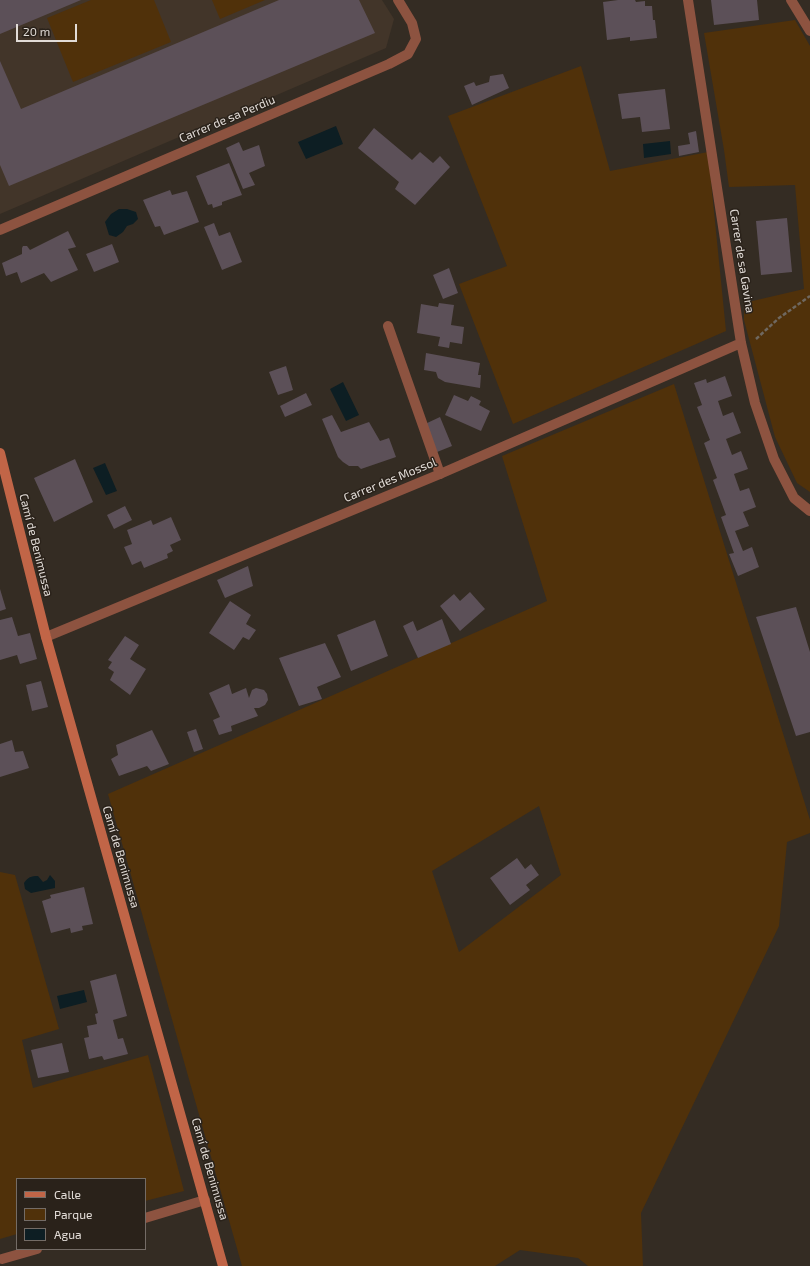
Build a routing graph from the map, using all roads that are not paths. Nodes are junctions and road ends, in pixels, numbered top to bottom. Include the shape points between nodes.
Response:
1 (398, 0) edge
2 (688, 0) edge
3 (791, 0) edge
4 (810, 31) edge
5 (0, 230) edge
6 (388, 326) dead end
7 (742, 343) junction
8 (0, 454) edge
9 (440, 474) junction
10 (810, 511) edge
11 (46, 637) junction
12 (205, 1200) junction
13 (146, 1218) edge
14 (34, 1250) edge
15 (2, 1259) dead end
16 (223, 1266) edge

1 - 5 street, Carrer de sa Perdiu via 412,23 416,39 408,54
2 - 7 street, Carrer de sa Gavina
3 - 4 street
6 - 9 street
7 - 9 street, Carrer des Mossol
7 - 10 street, Carrer de sa Gavina via 754,403 774,459 794,498
8 - 11 street, Camí de Benimussa
9 - 11 street, Carrer des Mossol
11 - 12 street, Camí de Benimussa
12 - 13 street
12 - 16 street, Camí de Benimussa
14 - 15 street

